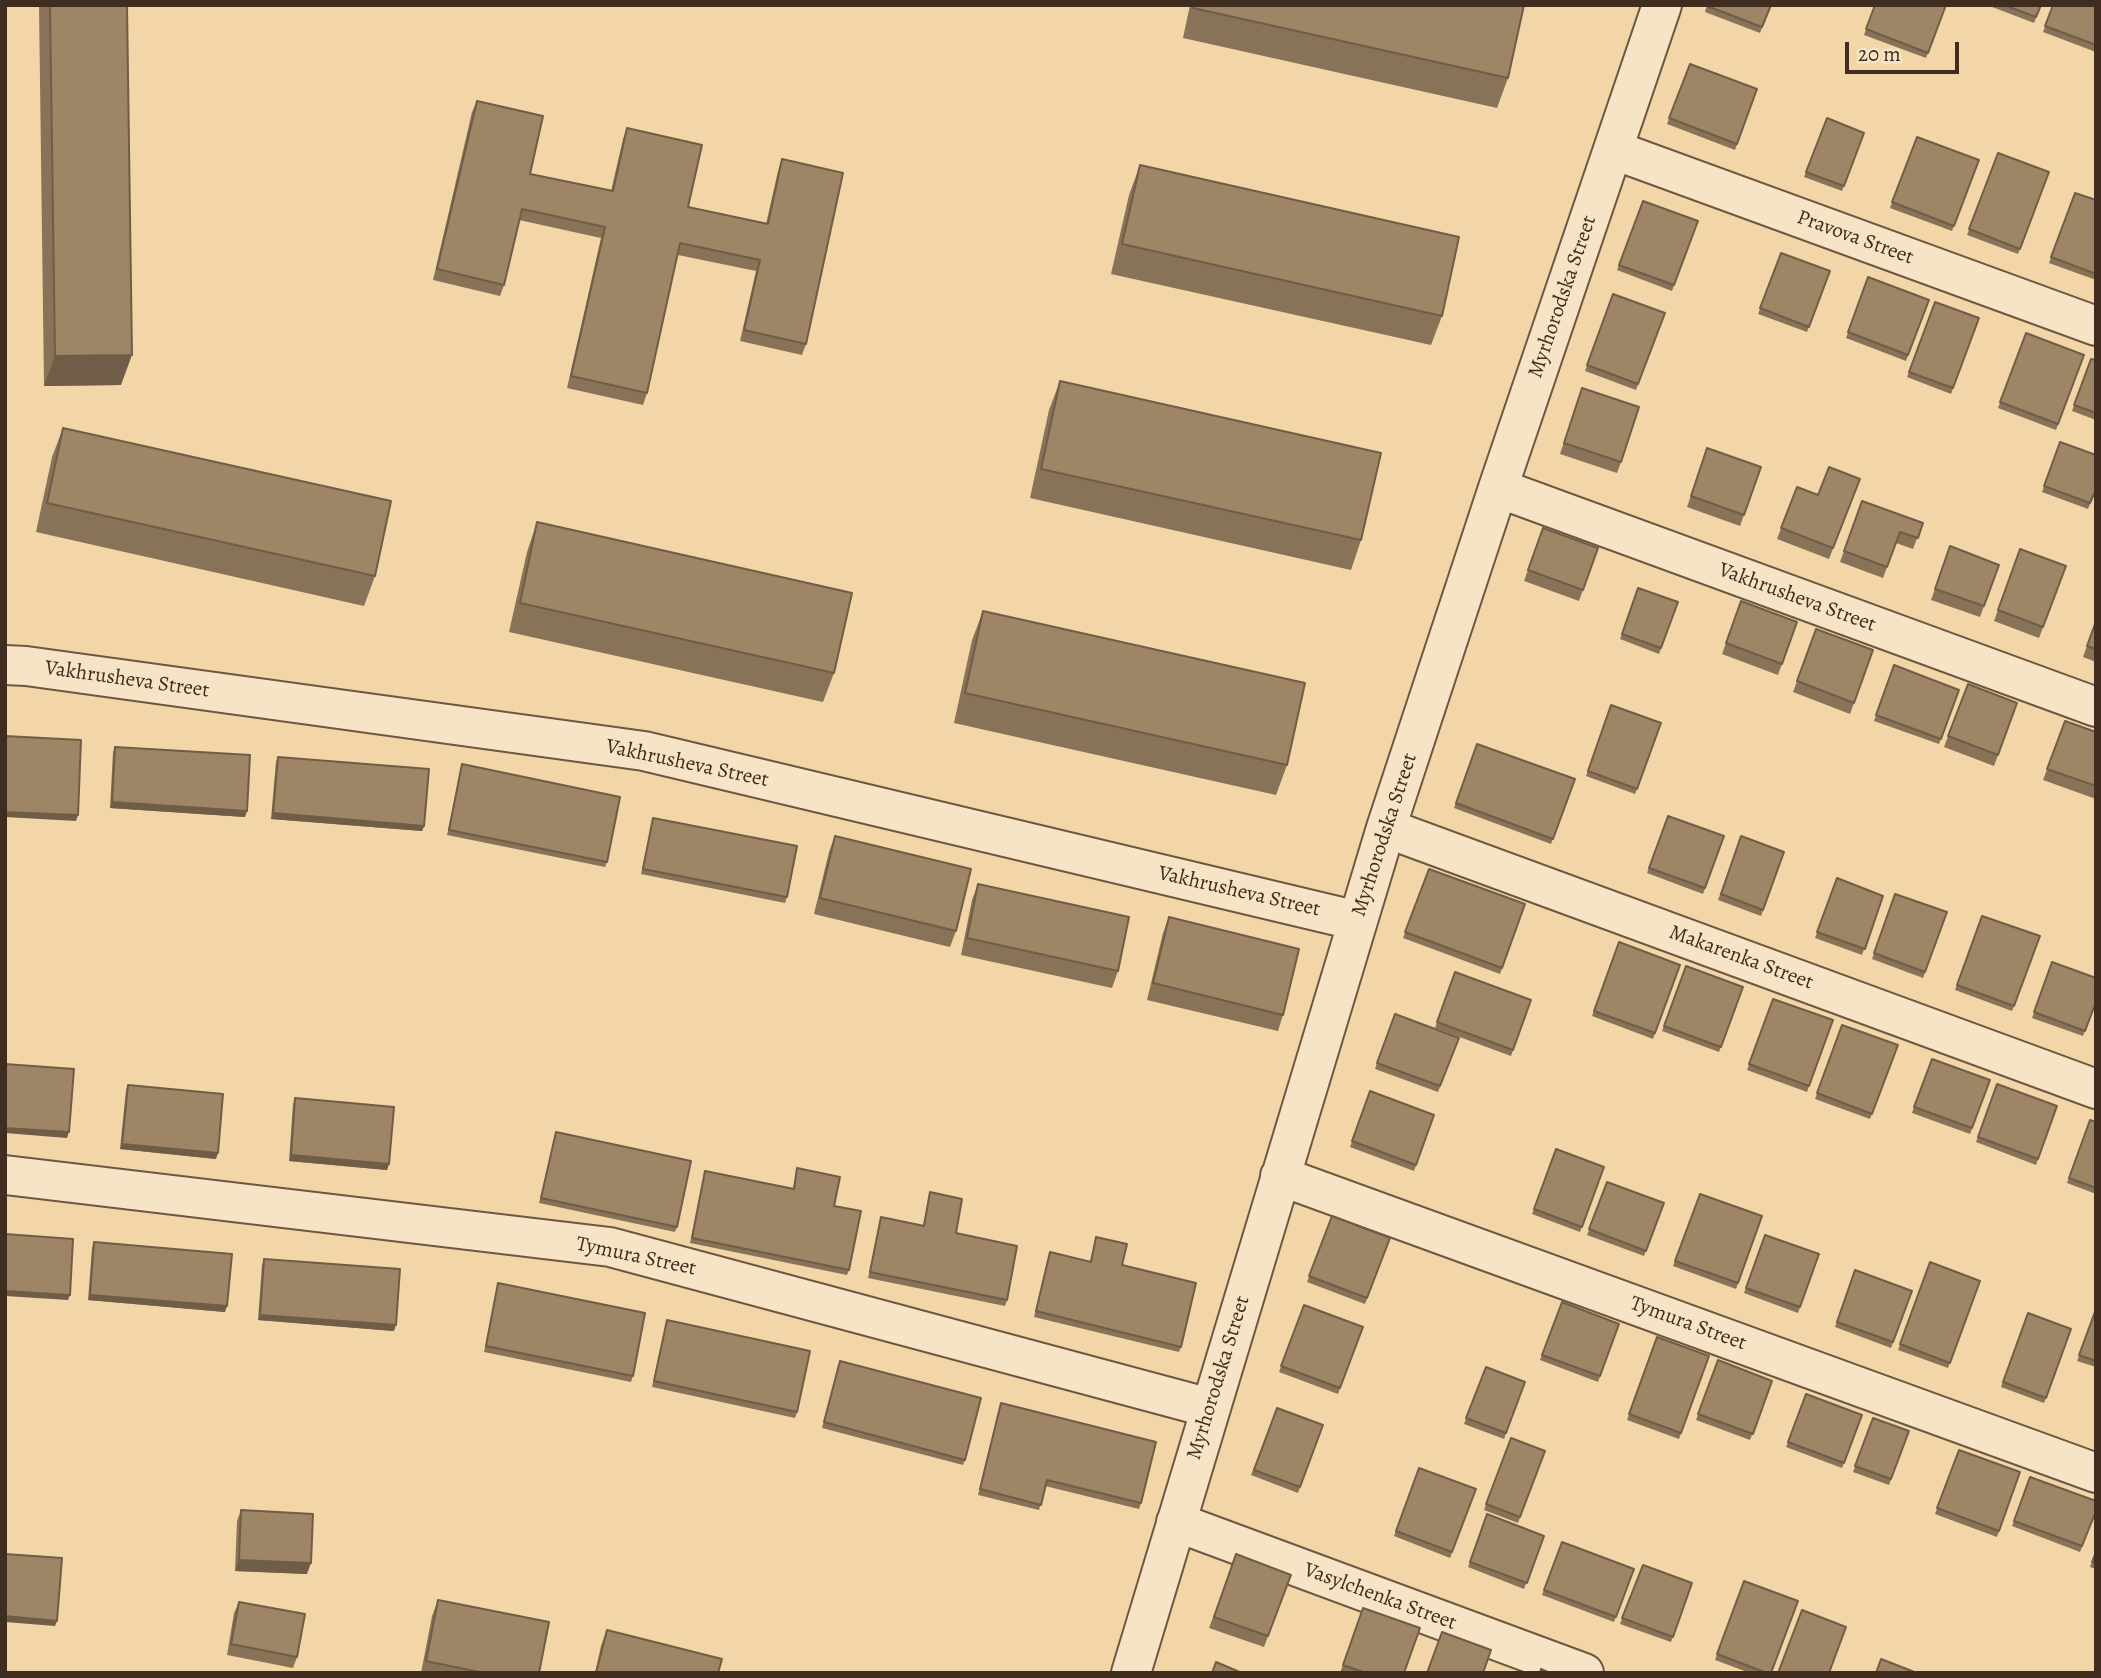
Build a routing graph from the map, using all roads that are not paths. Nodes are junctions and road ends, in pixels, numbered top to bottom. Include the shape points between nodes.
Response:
1 (1662, 5) edge
2 (1614, 150) junction
3 (2096, 326) edge
4 (1498, 488) junction
5 (5, 665) edge
6 (2096, 707) edge
7 (1386, 828) junction
8 (1358, 921) junction
9 (2096, 1089) edge
10 (5, 1175) edge
11 (1280, 1176) junction
12 (1210, 1408) junction
13 (2096, 1473) edge
14 (1176, 1522) junction
15 (1131, 1673) edge
16 (1584, 1673) edge

1 - 2 street, Myrhorodska Street
2 - 3 street, Pravova Street
2 - 4 street, Myrhorodska Street
4 - 6 street, Vakhrusheva Street
4 - 7 street, Myrhorodska Street
5 - 8 street, Vakhrusheva Street via 644,751
7 - 8 street, Myrhorodska Street
7 - 9 street, Makarenka Street
8 - 11 street, Myrhorodska Street
10 - 12 street, Tymura Street via 610,1247
11 - 12 street, Myrhorodska Street
11 - 13 street, Tymura Street
12 - 14 street, Myrhorodska Street
14 - 15 street, Myrhorodska Street
14 - 16 street, Vasylchenka Street

